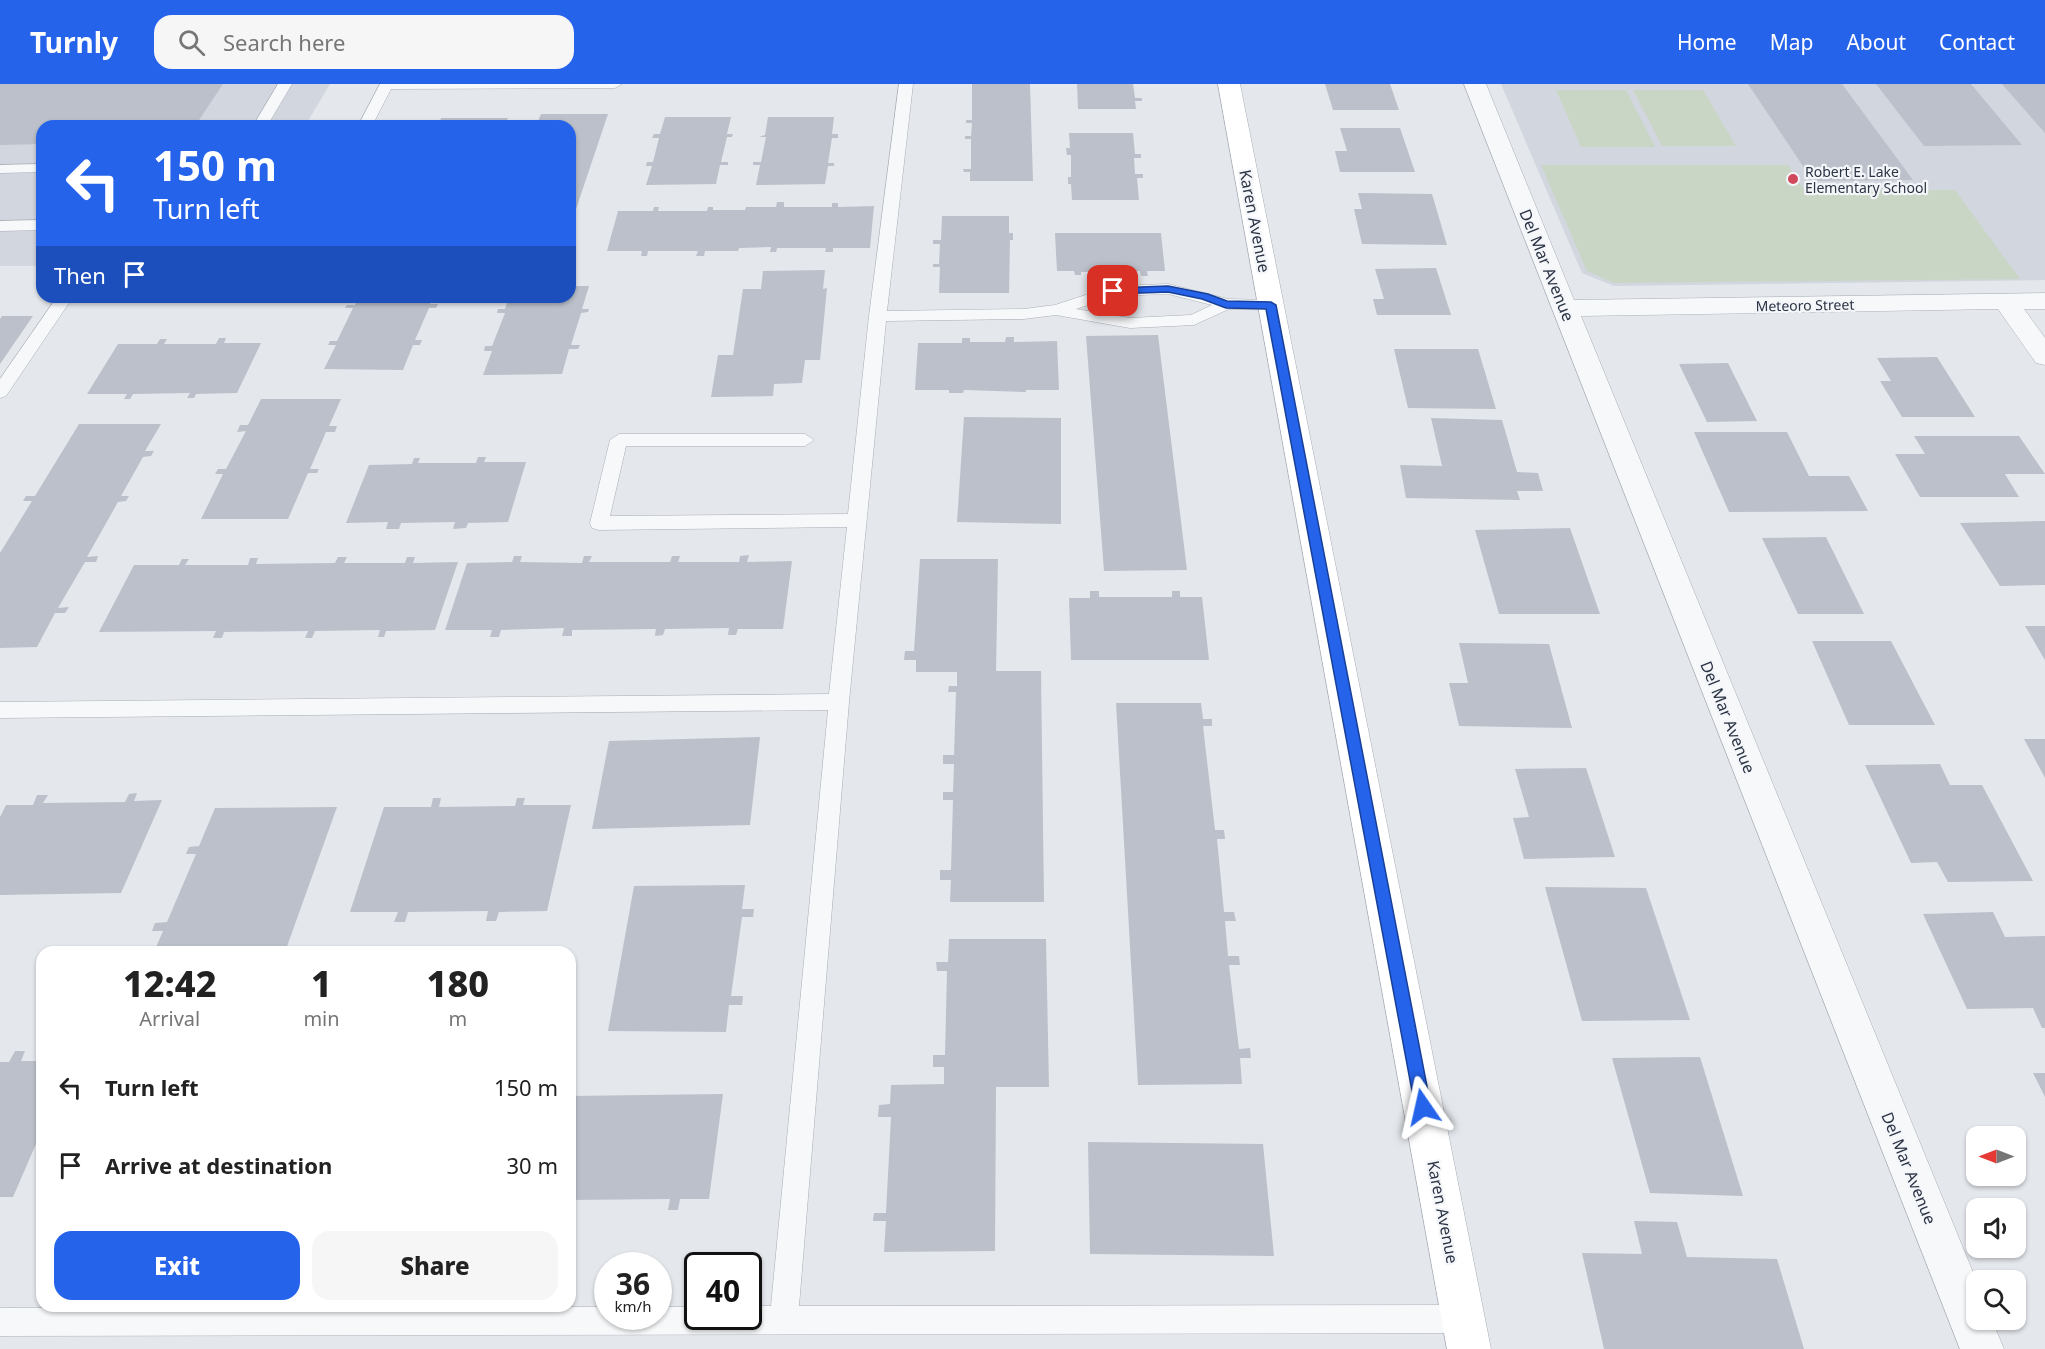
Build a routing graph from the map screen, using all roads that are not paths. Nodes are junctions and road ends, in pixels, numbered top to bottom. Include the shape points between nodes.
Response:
1 (285, 84) edge
2 (615, 84) edge
3 (906, 84) edge
4 (1229, 84) edge
5 (1475, 84) edge
6 (264, 120) edge
7 (369, 120) edge
8 (36, 168) edge
9 (0, 169) edge
10 (36, 225) edge
11 (0, 226) edge
12 (2045, 301) edge
13 (2006, 302) junction
14 (61, 303) edge
15 (1226, 304) junction
16 (1271, 305) junction
17 (1564, 308) junction
18 (1057, 310) junction
19 (877, 316) junction
20 (2045, 357) edge
21 (0, 392) edge
22 (805, 440) dead end
23 (856, 520) junction
24 (838, 702) junction
25 (0, 710) edge
26 (784, 1321) junction
27 (0, 1322) edge
28 (1466, 1334) edge
29 (1982, 1349) edge

1 - 6 lane
2 - 7 lane via 386,85
3 - 19 lane
4 - 16 street, Karen Avenue
5 - 17 street, Del Mar Avenue
8 - 9 lane
10 - 11 lane
12 - 13 street, Meteoro Street
13 - 17 street, Meteoro Street
13 - 20 street
14 - 21 lane
15 - 16 lane
15 - 18 lane via 1194,320 1130,323
15 - 18 lane via 1168,289 1113,291
16 - 28 street, Karen Avenue
17 - 29 street, Del Mar Avenue
18 - 19 lane
19 - 23 lane
22 - 23 lane via 619,440 599,523
23 - 24 lane
24 - 25 lane
24 - 26 lane
26 - 27 lane
26 - 28 lane

